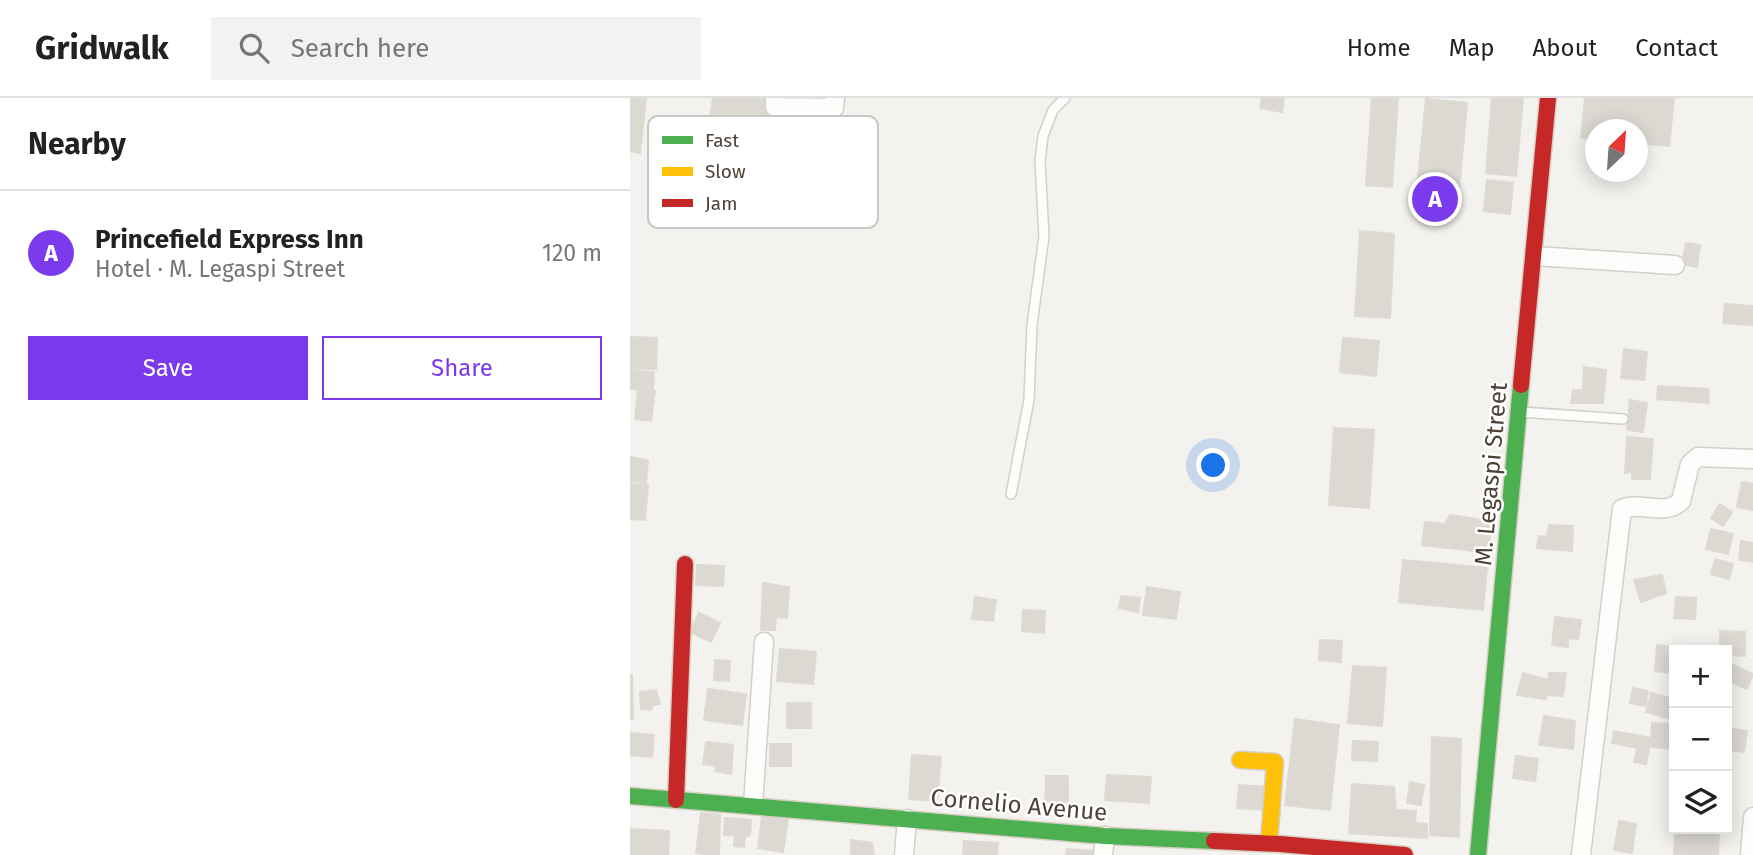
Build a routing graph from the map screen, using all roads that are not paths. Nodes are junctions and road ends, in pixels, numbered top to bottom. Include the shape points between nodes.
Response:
1 (775, 98) edge
2 (835, 98) edge
3 (1065, 98) edge
4 (1548, 98) edge
5 (1535, 257) junction
6 (1675, 265) dead end
7 (1520, 411) junction
8 (1623, 419) dead end
9 (1753, 460) edge
10 (1011, 494) dead end
11 (685, 564) dead end
12 (764, 642) dead end
13 (1240, 760) dead end
14 (630, 796) edge
15 (676, 800) junction
16 (753, 805) junction
17 (1753, 817) edge
18 (907, 819) junction
19 (1105, 836) junction
20 (1276, 847) edge
21 (904, 855) edge
22 (1103, 855) edge
23 (1405, 855) edge
24 (1478, 855) edge
25 (1581, 855) edge
26 (1750, 855) edge

1 - 2 street via 775,107 810,108 834,108
3 - 10 lane via 1053,110 1043,135 1044,236 1032,325 1029,400
4 - 5 street, M. Legaspi Street
5 - 6 street
5 - 7 street, M. Legaspi Street
7 - 8 lane
7 - 24 street, M. Legaspi Street
9 - 25 street via 1698,457 1690,464 1678,505 1622,509
11 - 15 street
12 - 16 street
13 - 20 street via 1275,762
14 - 15 street, Cornelio Avenue
15 - 16 street, Cornelio Avenue
16 - 18 street, Cornelio Avenue
17 - 26 street
18 - 19 street, Cornelio Avenue
18 - 21 street
19 - 20 street, Cornelio Avenue
19 - 22 street
20 - 23 street, Cornelio Avenue

